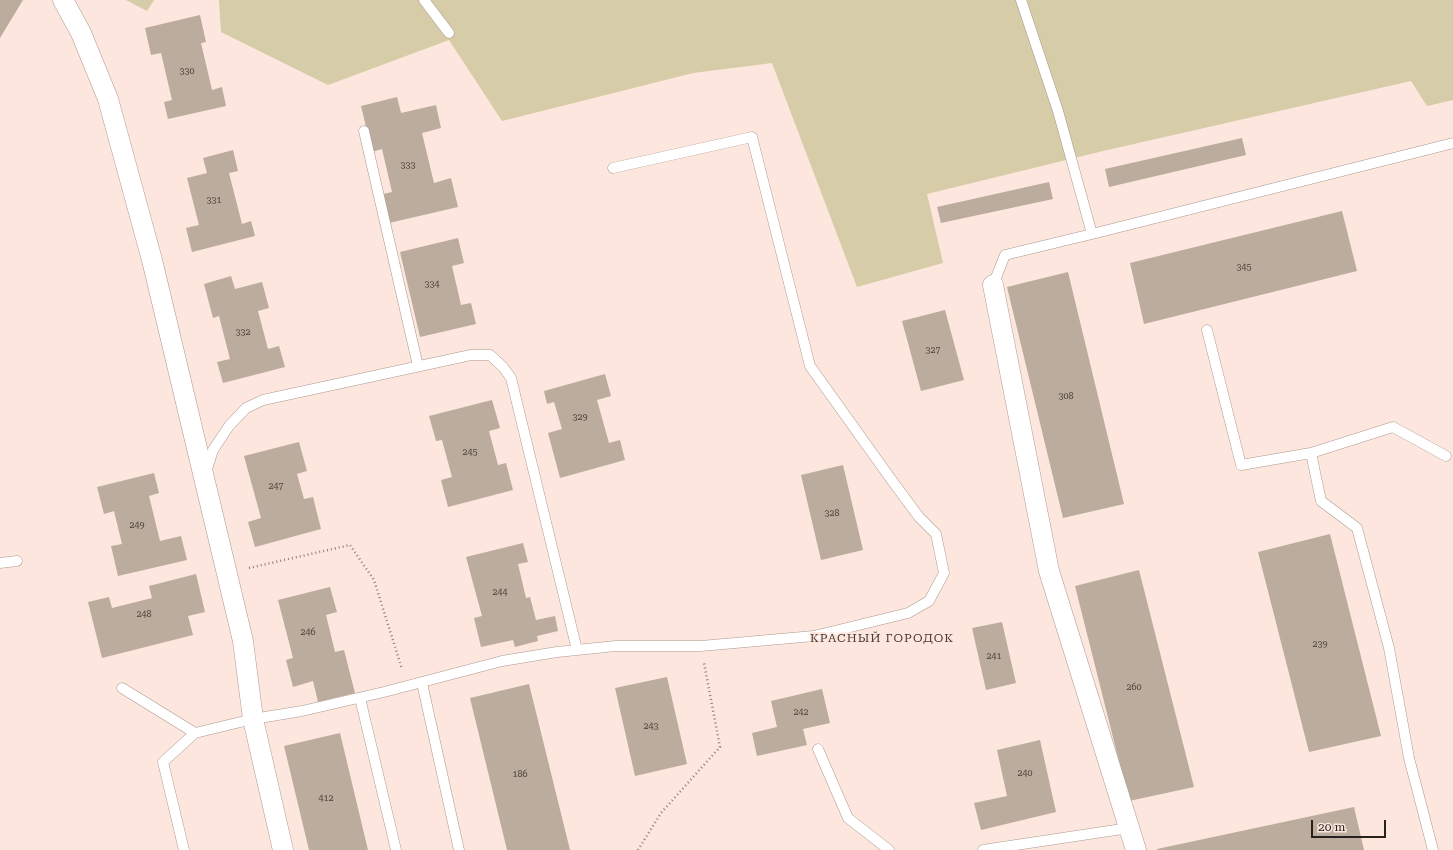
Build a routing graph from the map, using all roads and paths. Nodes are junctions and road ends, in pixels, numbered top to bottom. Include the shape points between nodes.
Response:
1 (63, 0) edge
2 (424, 0) edge
3 (1021, 0) edge
4 (449, 33) dead end
5 (364, 131) dead end
6 (1453, 142) edge
7 (613, 168) dead end
8 (1092, 234) junction
9 (993, 285) joint
10 (1207, 330) dead end
11 (418, 366) junction
12 (1311, 453) junction
13 (1446, 456) dead end
14 (204, 478) junction
15 (17, 561) dead end
16 (0, 563) edge
17 (227, 573) junction
18 (701, 646) junction
19 (577, 650) junction
20 (422, 683) junction
21 (407, 686) junction
22 (122, 688) dead end
23 (360, 698) junction
24 (253, 719) junction
25 (195, 733) junction
26 (818, 749) dead end
27 (1129, 828) junction
28 (184, 850) edge
29 (283, 850) edge
30 (396, 850) edge
31 (459, 850) edge
32 (638, 850) edge
33 (888, 850) edge
34 (983, 850) edge
35 (1136, 850) edge
36 (1433, 850) edge

1 - 14 street via 81,33 108,100 152,260
2 - 4 lane
3 - 8 lane via 1058,110
5 - 11 lane
6 - 8 lane
7 - 18 lane via 752,137 810,366 919,517 936,534 944,573 929,601 908,613 814,636
8 - 9 lane via 1006,255
9 - 27 street via 1049,571
10 - 12 lane via 1241,465
11 - 14 lane via 263,400 246,408 228,426 213,450
11 - 19 lane via 471,355 490,355 511,378
12 - 13 lane via 1393,427
12 - 36 lane via 1321,501 1357,528 1389,648 1409,758
14 - 17 street
15 - 16 lane
17 - 21 path via 350,545 374,580
17 - 24 street via 243,641
18 - 19 lane via 616,646
18 - 32 path via 720,747 661,813
19 - 20 lane via 502,661
20 - 21 lane
20 - 31 lane
21 - 23 lane
22 - 25 lane
23 - 24 lane
23 - 30 lane
24 - 25 lane
24 - 29 street
25 - 28 lane via 162,762
26 - 33 lane via 848,818
27 - 34 lane
27 - 35 street

